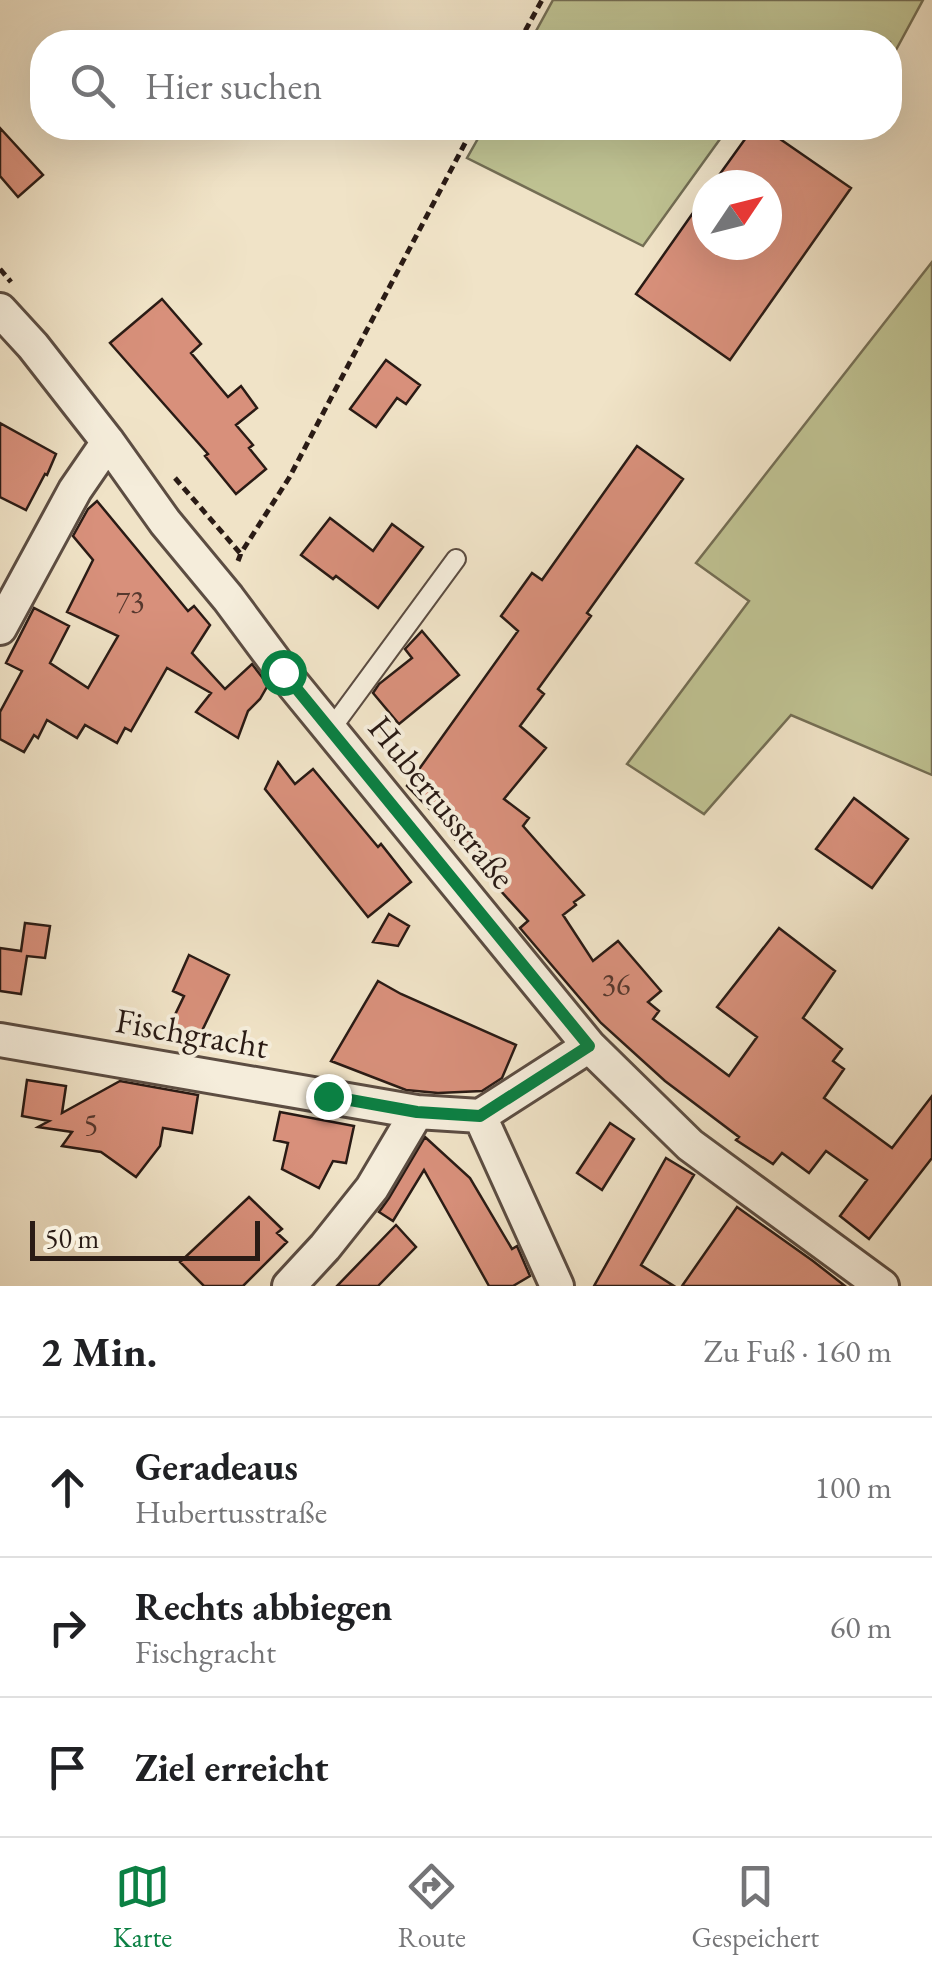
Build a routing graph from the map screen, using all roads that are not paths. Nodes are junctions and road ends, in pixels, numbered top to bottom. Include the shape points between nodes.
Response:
1 (0, 310) edge
2 (108, 442) junction
3 (456, 559) dead end
4 (0, 628) edge
5 (330, 729) junction
6 (0, 1040) edge
7 (589, 1046) junction
8 (417, 1112) junction
9 (480, 1116) junction
10 (289, 1286) edge
11 (557, 1286) edge
12 (882, 1286) edge

1 - 2 street, Hubertusstraße
2 - 4 street
2 - 5 street, Hubertusstraße
3 - 5 lane
5 - 7 street, Hubertusstraße
6 - 8 street, Fischgracht
7 - 9 street
7 - 12 street, Hubertusstraße via 690,1145
8 - 9 street, Fischgracht
8 - 10 street via 372,1188
9 - 11 street

